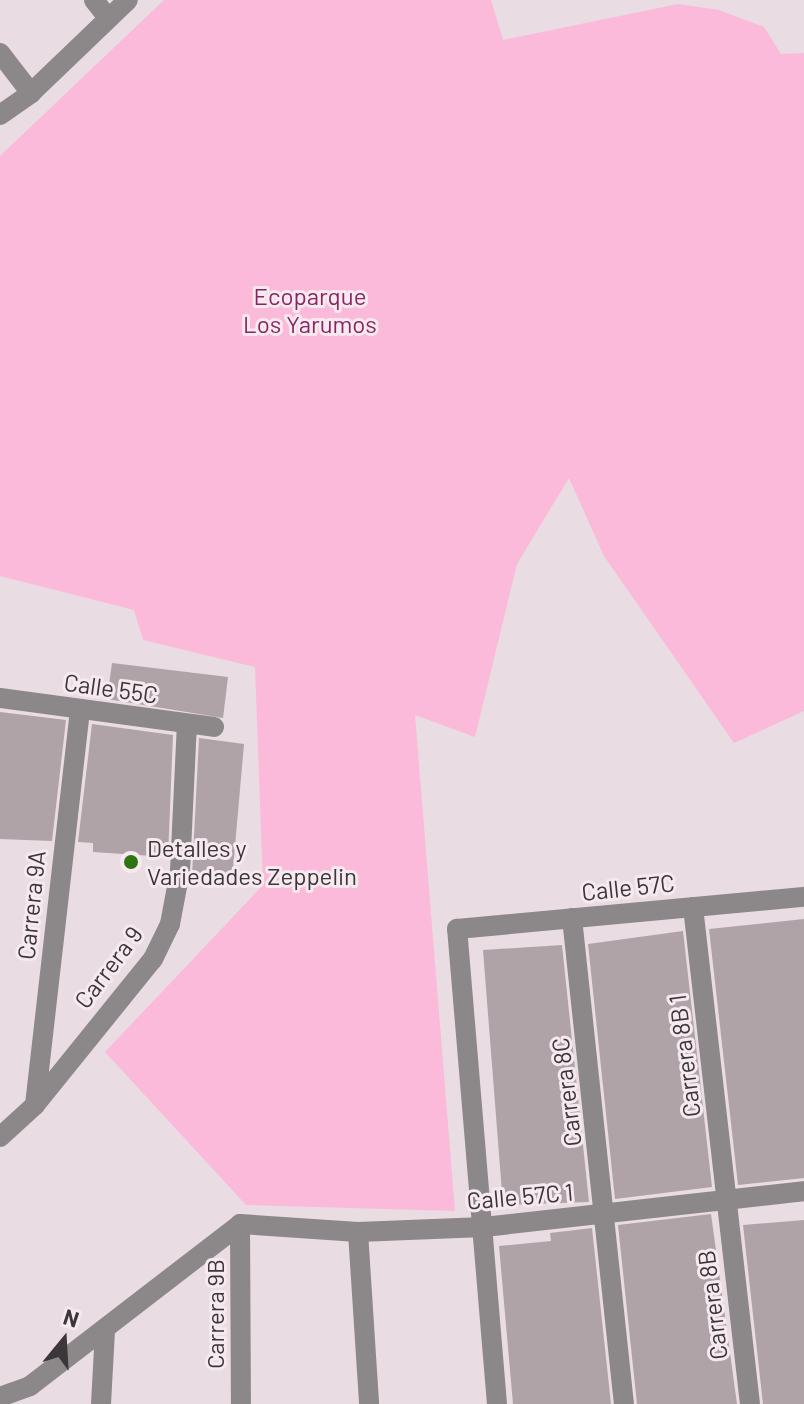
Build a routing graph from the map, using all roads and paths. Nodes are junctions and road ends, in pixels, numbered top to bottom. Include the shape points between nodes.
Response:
1 (94, 0) edge
2 (128, 0) edge
3 (108, 18) junction
4 (0, 53) edge
5 (31, 93) junction
6 (0, 115) edge
7 (0, 698) edge
8 (80, 710) junction
9 (187, 724) junction
10 (214, 727) dead end
11 (804, 897) edge
12 (693, 907) junction
13 (572, 918) junction
14 (35, 1105) junction
15 (0, 1137) edge
16 (804, 1191) edge
17 (727, 1200) junction
18 (606, 1214) junction
19 (240, 1224) junction
20 (484, 1227) junction
21 (358, 1232) junction
22 (105, 1329) junction
23 (0, 1397) edge
24 (101, 1404) edge
25 (241, 1404) edge
26 (369, 1404) edge
27 (497, 1404) edge
28 (624, 1404) edge
29 (750, 1404) edge

1 - 3 street
2 - 3 street
3 - 5 street
4 - 5 street
5 - 6 street
7 - 8 street, Calle 55C
8 - 9 street, Calle 55C
8 - 14 street, Carrera 9A
9 - 10 street, Calle 55C
9 - 14 street, Carrera 9 via 180,871 170,924 153,959
11 - 12 street, Calle 57C
12 - 13 street, Calle 57C
12 - 17 street, Carrera 8B 1
13 - 18 street, Carrera 8C
13 - 20 street, Calle 57C via 457,929
14 - 15 street, Carrera 9
16 - 17 street, Calle 57C 1
17 - 18 street, Calle 57C 1
17 - 29 street, Carrera 8B
18 - 20 street, Calle 57C 1
18 - 28 street, Carrera 8C
19 - 21 street, Calle 57C 1
19 - 22 street
19 - 25 street, Carrera 9B
20 - 21 street, Calle 57C 1
20 - 27 street
21 - 26 street
22 - 23 street via 30,1386
22 - 24 street

